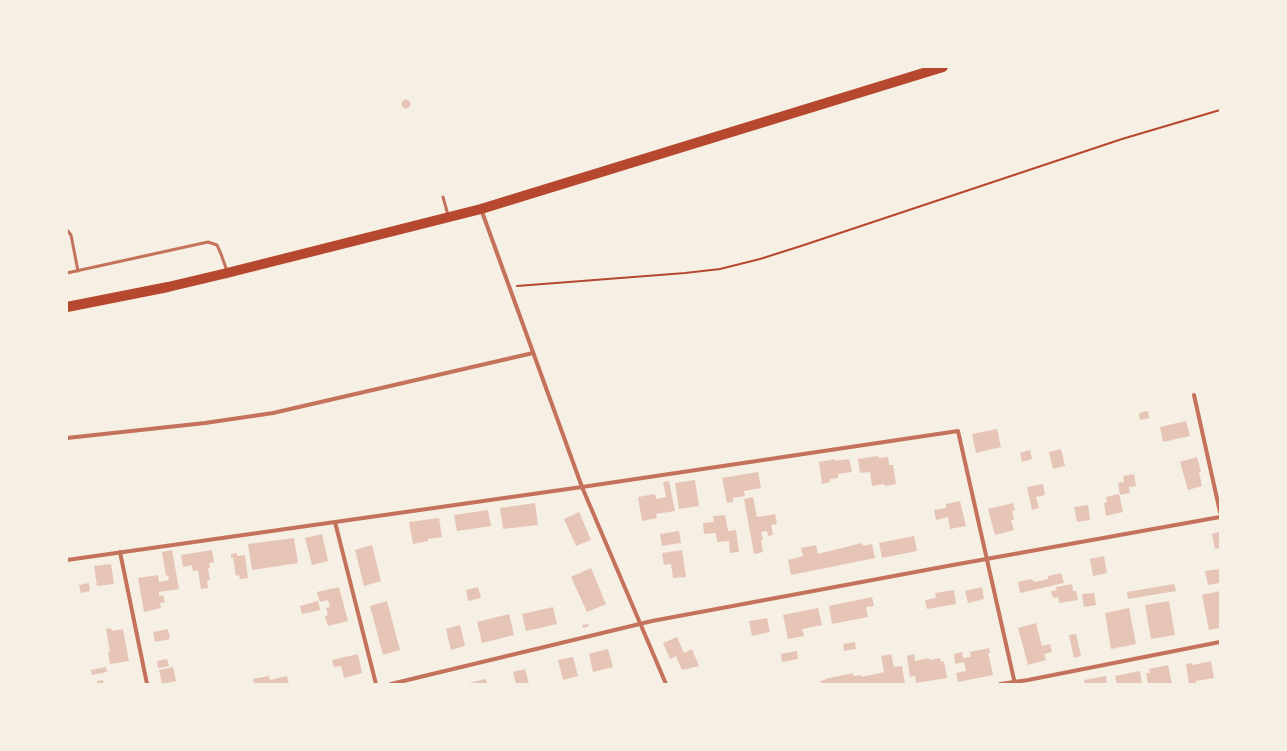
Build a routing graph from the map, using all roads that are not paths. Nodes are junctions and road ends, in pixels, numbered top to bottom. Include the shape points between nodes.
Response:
1 (943, 67) edge
2 (443, 197) dead end
3 (481, 209) junction
4 (449, 216) junction
5 (67, 230) edge
6 (78, 271) junction
7 (67, 273) edge
8 (227, 273) junction
9 (67, 307) edge
10 (533, 353) junction
11 (1194, 395) dead end
12 (67, 438) edge
13 (582, 487) junction
14 (1220, 512) edge
15 (1220, 517) edge
16 (336, 522) junction
17 (120, 552) junction
18 (67, 560) edge
19 (986, 560) junction
20 (640, 624) junction
21 (1220, 642) edge
22 (1015, 683) edge
23 (147, 684) edge
24 (376, 684) edge
25 (391, 684) edge
26 (666, 684) edge
27 (1000, 684) edge

1 - 3 main road
2 - 4 lane
3 - 4 main road
3 - 10 street
4 - 8 main road
5 - 6 lane via 71,235
6 - 7 lane
6 - 8 lane via 208,242 217,245
8 - 9 main road
10 - 12 street via 273,413
10 - 13 street
11 - 14 street
13 - 16 street
13 - 19 street via 958,431
13 - 20 street
15 - 19 street
16 - 17 street
16 - 24 street
17 - 18 street
17 - 23 street
19 - 20 street
19 - 22 street
20 - 25 street
20 - 26 street
21 - 22 street
22 - 27 street

